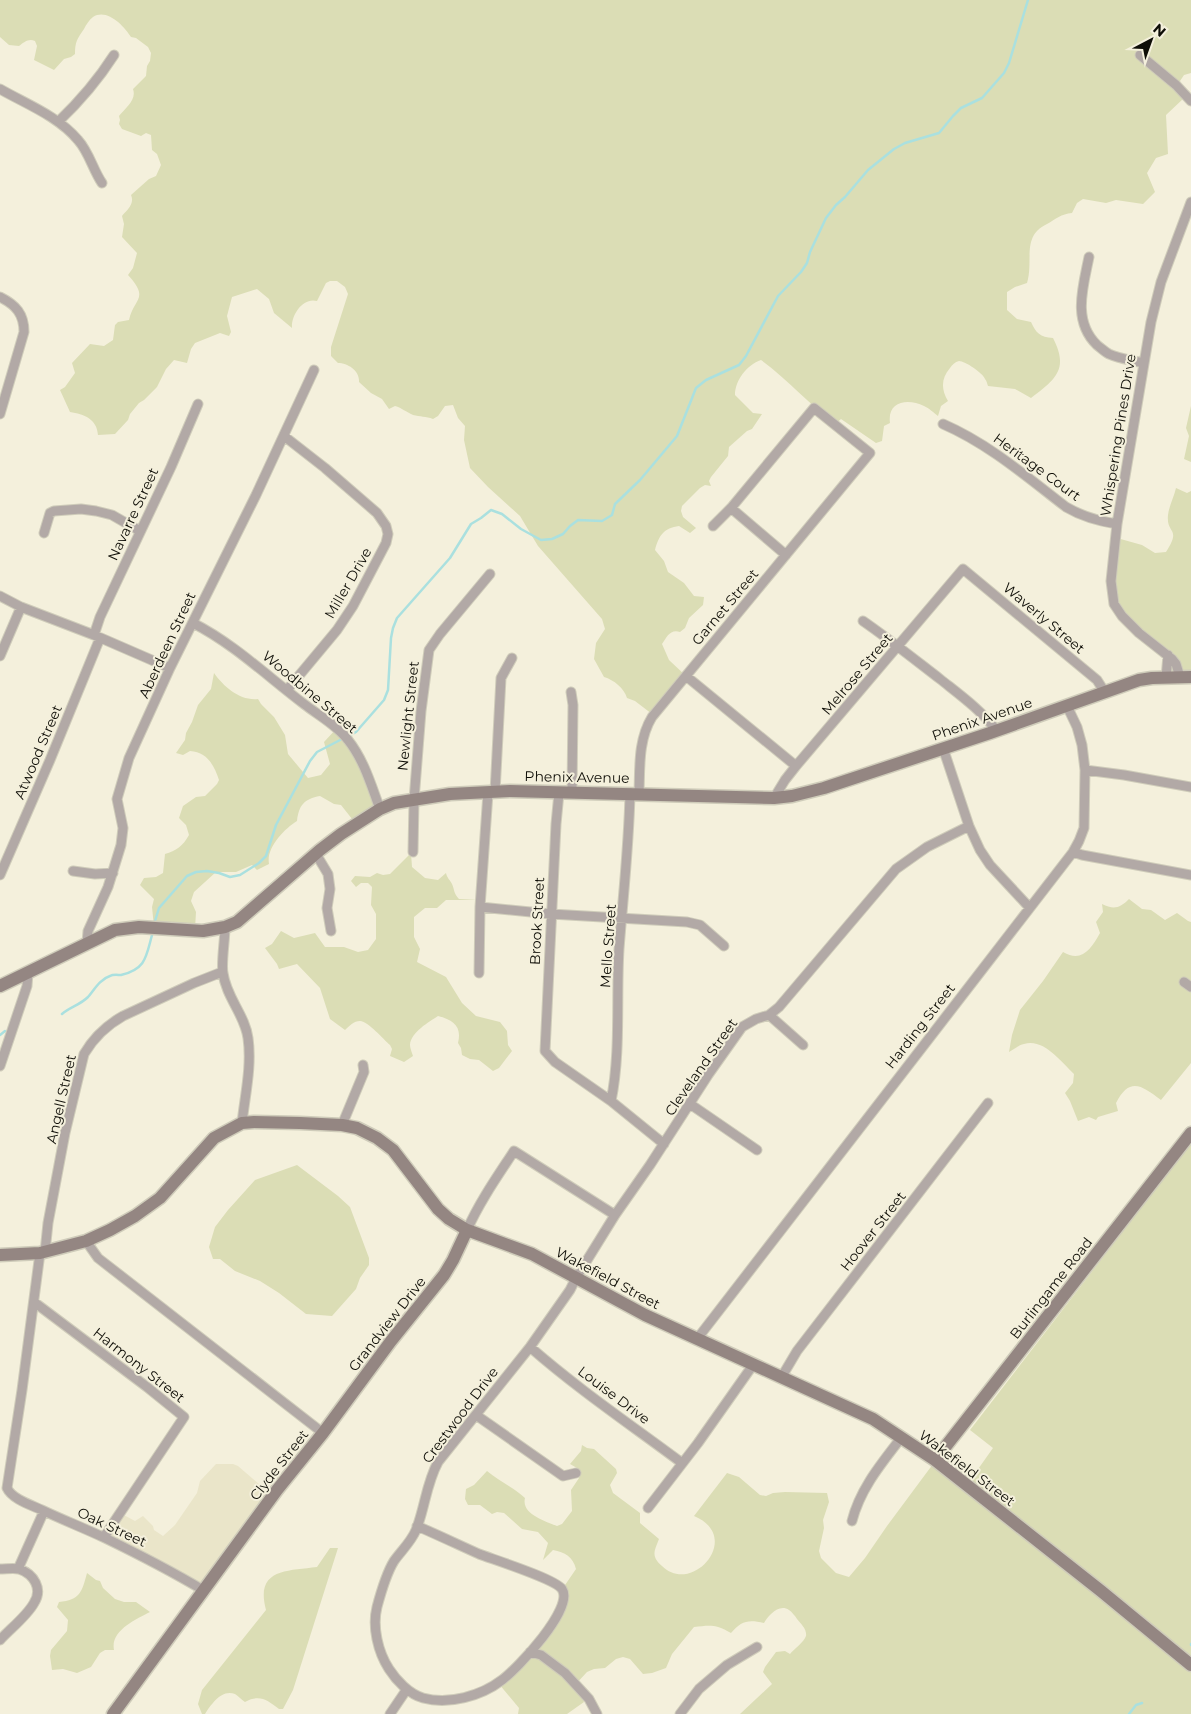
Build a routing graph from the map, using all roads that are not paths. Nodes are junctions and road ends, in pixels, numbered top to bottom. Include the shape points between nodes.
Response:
1 (114, 55) dead end
2 (1140, 55) dead end
3 (0, 89) edge
4 (1191, 101) edge
5 (58, 122) junction
6 (102, 184) dead end
7 (1191, 202) edge
8 (1089, 257) dead end
9 (0, 297) edge
10 (1143, 363) junction
11 (314, 370) dead end
12 (198, 404) dead end
13 (0, 414) edge
14 (943, 424) dead end
15 (284, 436) junction
16 (731, 508) junction
17 (1117, 524) junction
18 (713, 526) dead end
19 (140, 531) junction
20 (44, 533) dead end
21 (786, 555) junction
22 (963, 569) joint
23 (490, 574) dead end
24 (0, 596) edge
25 (21, 608) junction
26 (863, 621) dead end
27 (193, 623) junction
28 (97, 637) junction
29 (898, 646) junction
30 (1168, 655) junction
31 (0, 656) edge
32 (512, 658) dead end
33 (170, 668) junction
34 (686, 676) junction
35 (1186, 677) edge
36 (1166, 678) junction
37 (288, 690) junction
38 (571, 692) dead end
39 (1104, 692) junction
40 (1067, 706) junction
41 (996, 730) junction
42 (943, 748) junction
43 (796, 766) junction
44 (1085, 770) junction
45 (1191, 787) edge
46 (491, 792) junction
47 (565, 792) junction
48 (634, 793) junction
49 (774, 798) junction
50 (414, 800) junction
51 (380, 809) junction
52 (969, 826) junction
53 (413, 852) dead end
54 (1073, 852) junction
55 (316, 854) junction
56 (73, 871) dead end
57 (114, 873) junction
58 (1191, 875) edge
59 (0, 876) edge
60 (1029, 907) junction
61 (480, 908) junction
62 (551, 914) junction
63 (623, 918) junction
64 (225, 927) junction
65 (331, 931) dead end
66 (87, 943) junction
67 (724, 946) dead end
68 (222, 972) junction
69 (28, 973) junction
70 (478, 973) dead end
71 (0, 986) edge
72 (769, 1014) junction
73 (803, 1045) dead end
74 (363, 1065) dead end
75 (0, 1066) edge
76 (611, 1101) junction
77 (988, 1103) dead end
78 (690, 1104) junction
79 (242, 1123) junction
80 (342, 1125) junction
81 (1191, 1133) edge
82 (664, 1144) junction
83 (757, 1150) dead end
84 (615, 1215) junction
85 (467, 1230) junction
86 (86, 1241) junction
87 (42, 1252) junction
88 (0, 1255) edge
89 (576, 1278) junction
90 (34, 1302) junction
91 (697, 1339) junction
92 (530, 1347) junction
93 (753, 1365) junction
94 (781, 1378) junction
95 (476, 1415) junction
96 (323, 1433) junction
97 (901, 1438) junction
98 (935, 1460) junction
99 (682, 1463) junction
100 (576, 1473) dead end
101 (9, 1491) joint
102 (648, 1508) dead end
103 (44, 1511) junction
104 (852, 1521) dead end
105 (417, 1526) junction
106 (104, 1537) junction
107 (0, 1569) edge
108 (18, 1569) junction
109 (203, 1590) junction
110 (0, 1640) edge
111 (757, 1647) dead end
112 (530, 1652) junction
113 (1191, 1665) edge
114 (406, 1688) junction
115 (113, 1714) edge
116 (390, 1714) edge
117 (597, 1714) edge
118 (680, 1714) edge

1 - 5 street via 87,93
2 - 4 street
3 - 5 street
5 - 6 street via 79,141
7 - 10 street, Whispering Pines Drive via 1161,282
8 - 10 street via 1081,303 1086,330 1104,351
9 - 13 street via 18,309 24,323
10 - 17 street, Whispering Pines Drive
11 - 15 street, Aberdeen Street
12 - 19 street, Navarre Street
14 - 17 street, Heritage Court via 978,442 1066,507 1090,519
15 - 27 street, Aberdeen Street
15 - 37 street, Miller Drive via 368,506 383,521 388,534 353,606
16 - 18 street
16 - 21 street
16 - 21 street, Garnet Street via 814,408 870,453
17 - 30 street, Whispering Pines Drive via 1111,581 1114,604 1131,626
19 - 20 street via 112,515 81,509 50,513
19 - 28 street, Navarre Street via 100,617
21 - 34 street, Garnet Street
22 - 29 street, Melrose Street
22 - 39 street, Waverly Street via 1097,680
23 - 50 street, Newlight Street via 429,650
24 - 25 street
25 - 28 street
25 - 31 street
26 - 29 street
27 - 33 street, Aberdeen Street
27 - 37 street, Woodbine Street via 224,640
28 - 33 street
28 - 59 street, Atwood Street via 50,760
29 - 41 street via 973,705
29 - 43 street, Melrose Street
30 - 35 street, Whispering Pines Drive
30 - 36 street
32 - 46 street via 501,678
33 - 57 street, Aberdeen Street via 129,758 120,788 117,800 123,828
34 - 43 street
34 - 48 street, Garnet Street via 652,717 644,732
35 - 36 street, Phenix Avenue
36 - 39 street, Phenix Avenue via 1138,680
37 - 51 street, Woodbine Street via 349,740 362,760
38 - 47 street, Brook Street via 573,705
39 - 40 street, Phenix Avenue
40 - 41 street, Phenix Avenue
40 - 44 street, Harding Street via 1082,744
41 - 42 street, Phenix Avenue
42 - 49 street, Phenix Avenue via 824,788
42 - 52 street
43 - 49 street, Melrose Street
44 - 45 street
44 - 54 street, Harding Street via 1084,828
46 - 47 street, Phenix Avenue
46 - 50 street, Phenix Avenue
46 - 61 street
47 - 48 street, Phenix Avenue
47 - 62 street, Brook Street via 556,824
48 - 49 street, Phenix Avenue
48 - 63 street, Mello Street
50 - 51 street, Phenix Avenue
50 - 53 street, Newlight Street
51 - 55 street, Phenix Avenue
52 - 60 street via 984,859
52 - 72 street, Cleveland Street via 926,847 896,869 779,1007
54 - 58 street
54 - 60 street, Harding Street
55 - 64 street, Phenix Avenue via 237,922
55 - 65 street via 328,874 330,889 326,908
56 - 57 street
57 - 66 street, Aberdeen Street via 88,931
60 - 91 street, Harding Street
61 - 62 street
61 - 70 street
62 - 63 street
62 - 76 street, Brook Street via 545,1051 555,1062
63 - 67 street via 696,923
63 - 76 street, Mello Street
64 - 66 street, Phenix Avenue via 203,931 128,928 115,930
64 - 68 street
66 - 69 street, Phenix Avenue
68 - 79 street via 248,1036 249,1071
68 - 87 street, Angell Street via 112,1022 90,1044 84,1054 65,1133
69 - 71 street, Phenix Avenue
69 - 75 street via 27,986
72 - 73 street
72 - 78 street, Cleveland Street via 742,1027
74 - 80 street via 364,1072
76 - 82 street
77 - 94 street, Hoover Street via 797,1352
78 - 82 street, Cleveland Street
78 - 83 street
79 - 80 street, Wakefield Street
79 - 86 street, Wakefield Street via 214,1138 167,1191 151,1204
80 - 85 street, Wakefield Street via 366,1131 385,1143 438,1209
81 - 98 street, Burlingame Road
82 - 84 street, Cleveland Street
84 - 85 street via 514,1151
84 - 89 street, Cleveland Street
85 - 89 street, Wakefield Street via 522,1250
85 - 96 street, Grandview Drive via 444,1275
86 - 87 street, Wakefield Street
86 - 96 street, Clyde Street via 98,1258
87 - 88 street, Wakefield Street
87 - 90 street, Angell Street
89 - 91 street, Wakefield Street
89 - 92 street, Crestwood Drive
90 - 101 street, Angell Street
90 - 106 street, Harmony Street via 184,1417
91 - 93 street, Wakefield Street
92 - 95 street, Crestwood Drive
92 - 99 street, Louise Drive
93 - 94 street, Wakefield Street
93 - 99 street
94 - 97 street, Wakefield Street via 873,1419
95 - 100 street via 563,1476
95 - 105 street, Crestwood Drive via 434,1468
96 - 109 street, Clyde Street
97 - 98 street, Wakefield Street
97 - 104 street via 872,1476 856,1504
98 - 113 street, Wakefield Street
99 - 102 street
101 - 103 street, Oak Street
103 - 106 street, Oak Street
103 - 108 street
105 - 112 street, Crestwood Drive via 562,1588 564,1601 556,1619
105 - 114 street, Crestwood Drive via 390,1569 376,1620 376,1634 384,1662
106 - 109 street, Oak Street
107 - 108 street
108 - 110 street via 34,1579 38,1593 34,1603
109 - 115 street, Clyde Street
111 - 118 street via 727,1665 699,1689
112 - 114 street, Crestwood Drive via 501,1681 465,1697 422,1698
112 - 117 street via 541,1655 565,1673 589,1699
114 - 116 street

